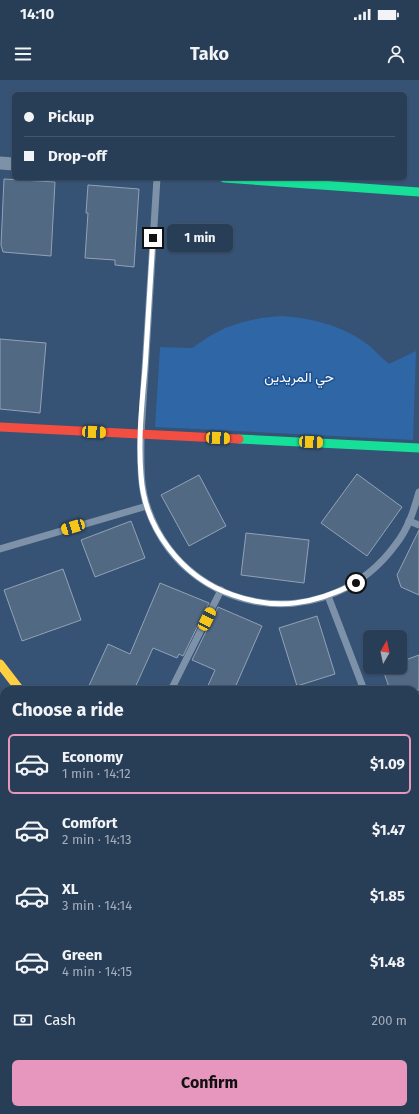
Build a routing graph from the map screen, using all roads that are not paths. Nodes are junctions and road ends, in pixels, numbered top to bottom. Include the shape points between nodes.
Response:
1 (0, 163) edge
2 (12, 164) edge
3 (157, 180) edge
4 (252, 180) edge
5 (419, 192) edge
6 (0, 427) edge
7 (141, 434) junction
8 (419, 448) edge
9 (419, 492) edge
10 (147, 506) junction
11 (409, 521) junction
12 (419, 526) edge
13 (0, 549) edge
14 (221, 590) junction
15 (328, 596) junction
16 (0, 664) edge
17 (17, 686) edge
18 (173, 686) edge
19 (362, 686) edge

1 - 2 street
3 - 7 lane
4 - 5 street
6 - 7 street
7 - 8 street
7 - 10 lane via 141,475
9 - 11 lane
10 - 13 lane
10 - 14 lane via 157,530 179,560 193,574
11 - 12 lane
11 - 15 lane via 397,544 371,572 356,583
14 - 15 lane via 244,599 282,604 302,603
14 - 18 lane
15 - 19 lane
16 - 17 street

